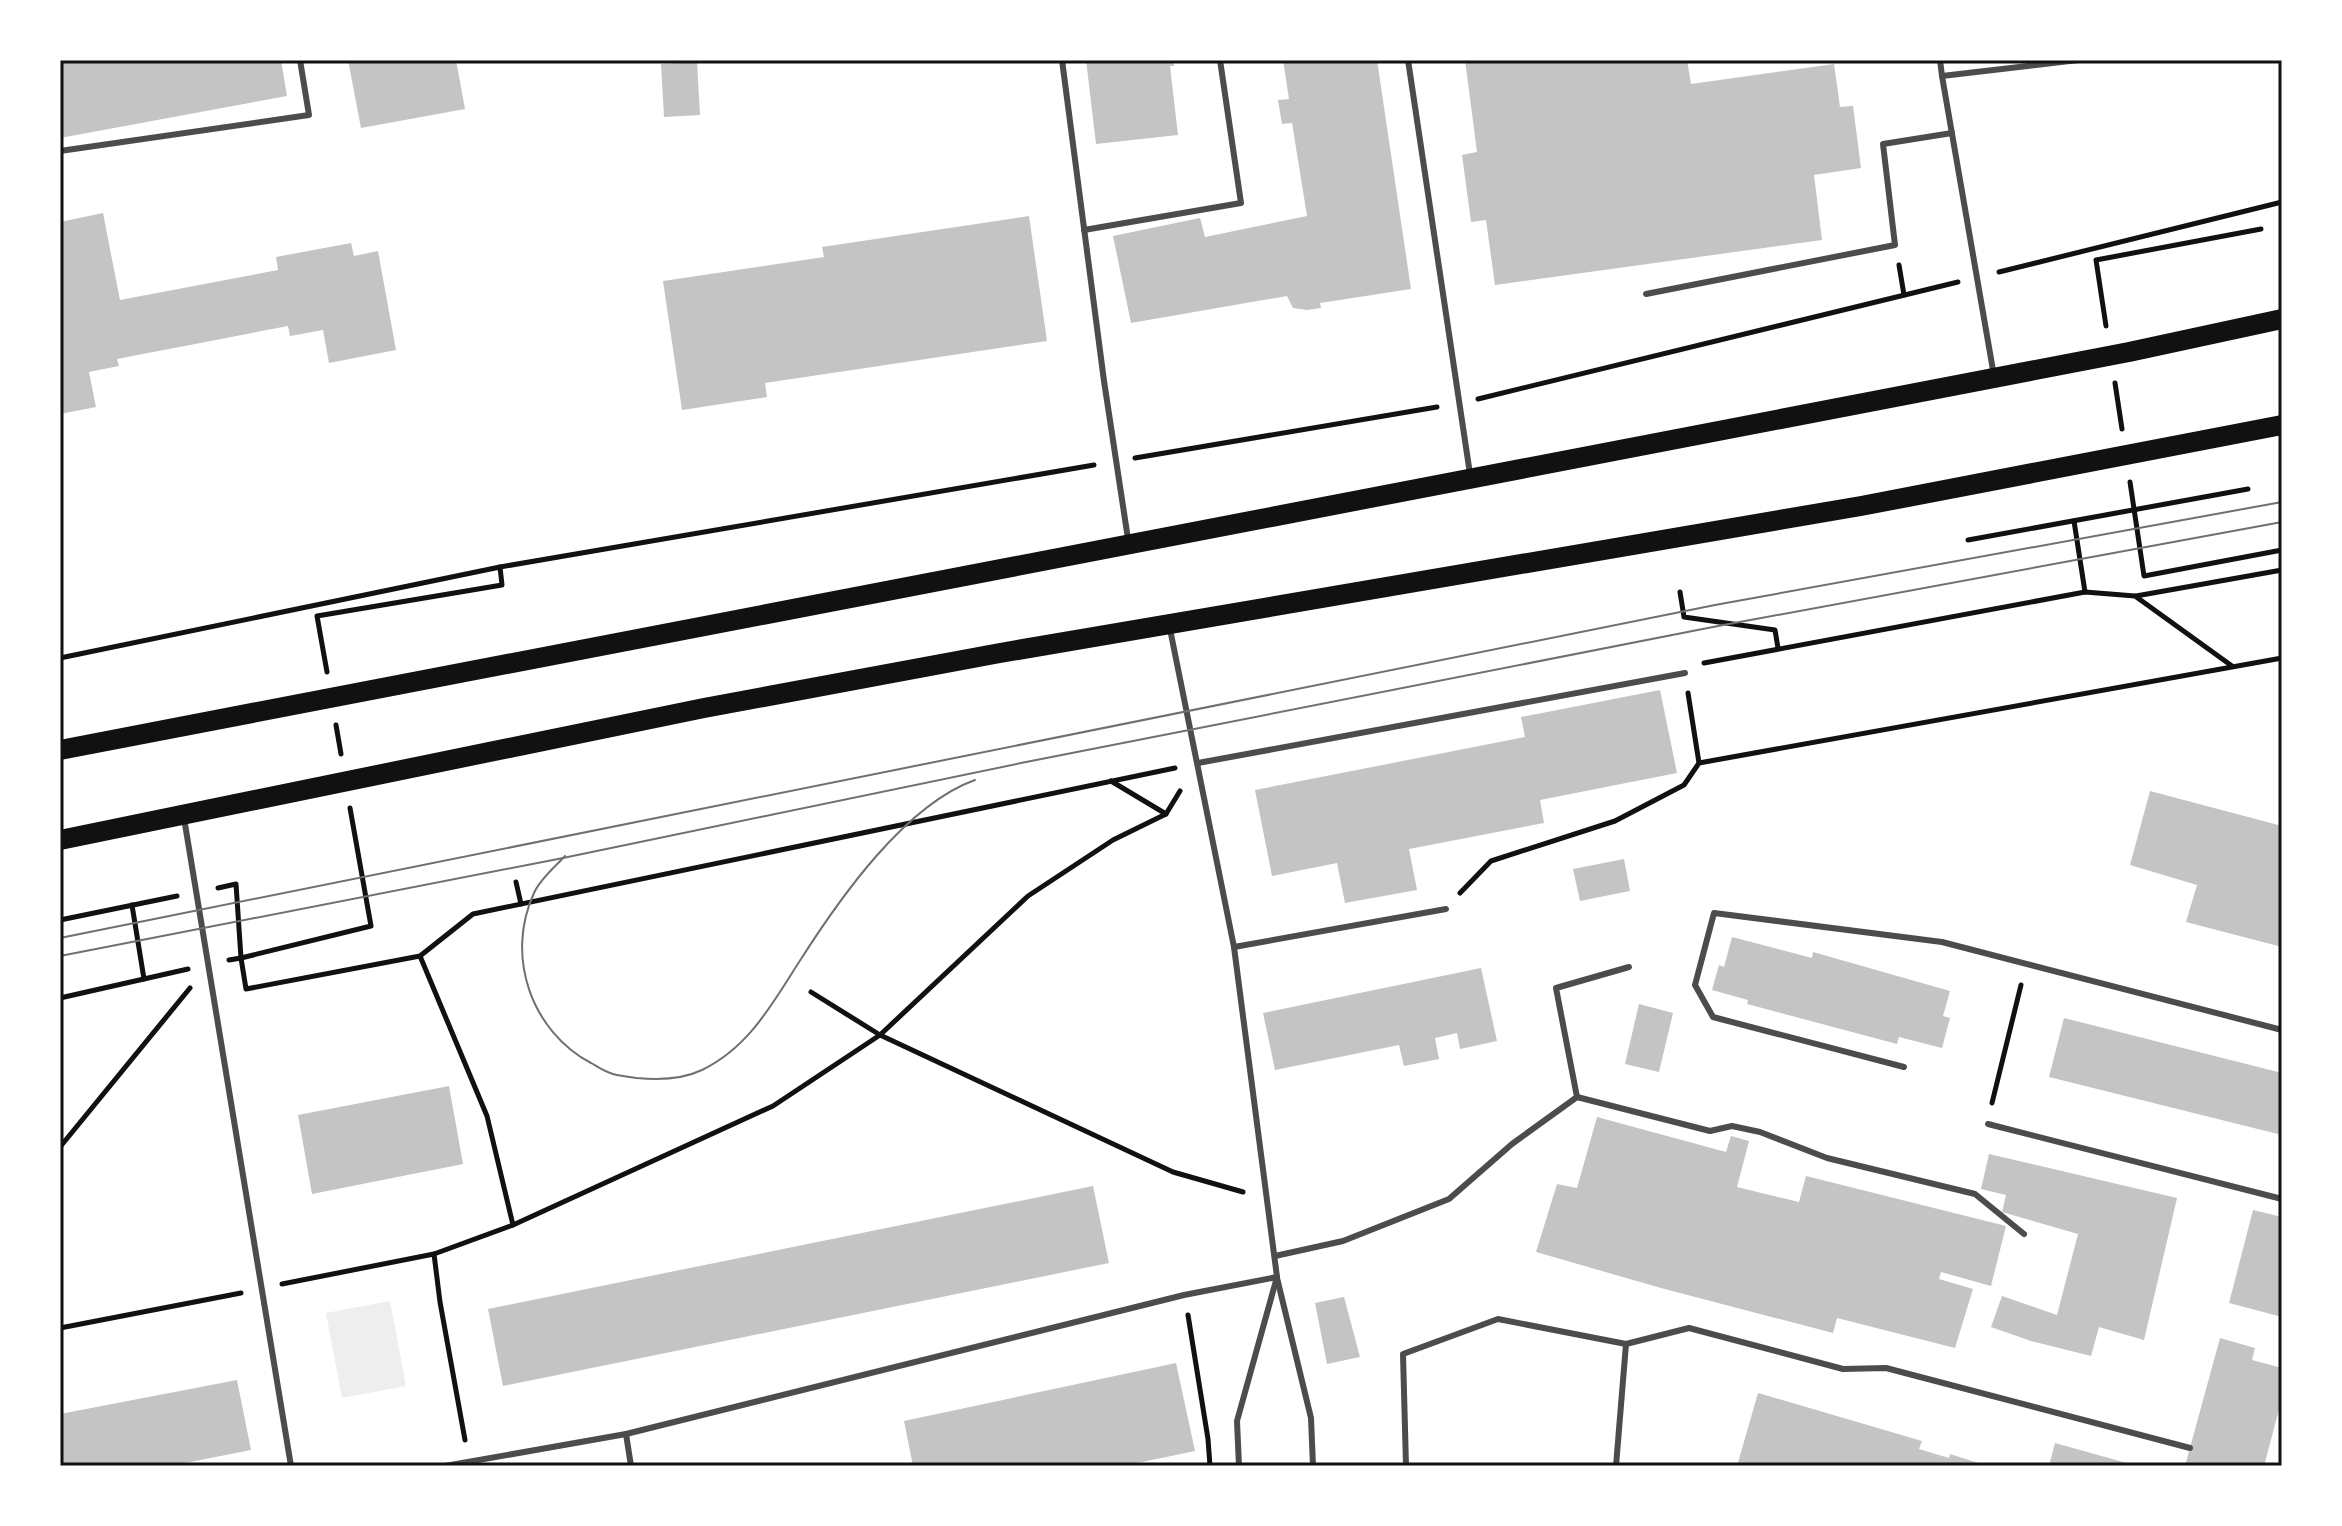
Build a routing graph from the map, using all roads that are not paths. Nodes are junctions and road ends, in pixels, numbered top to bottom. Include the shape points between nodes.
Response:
1 (300, 60) edge
2 (1062, 60) edge
3 (1220, 60) edge
4 (1408, 60) edge
5 (1940, 60) edge
6 (2078, 60) edge
7 (1942, 76) junction
8 (1952, 133) junction
9 (60, 151) edge
10 (1084, 230) junction
11 (1646, 294) dead end
12 (2282, 319) edge
13 (1994, 378) junction
14 (2282, 425) edge
15 (1471, 478) junction
16 (1128, 543) junction
17 (1169, 625) junction
18 (1685, 673) road end
19 (60, 750) edge
20 (1198, 763) junction
21 (183, 816) junction
22 (60, 840) edge
23 (1446, 909) road end
24 (1234, 947) junction
25 (1629, 967) dead end
26 (2282, 1030) edge
27 (1904, 1067) dead end
28 (1577, 1097) junction
29 (1988, 1124) road end
30 (2282, 1199) edge
31 (2024, 1234) dead end
32 (1275, 1256) junction
33 (1277, 1277) junction
34 (1626, 1344) junction
35 (626, 1434) junction
36 (2190, 1448) dead end
37 (291, 1466) edge
38 (445, 1466) edge
39 (631, 1466) edge
40 (1239, 1466) edge
41 (1313, 1466) edge
42 (1406, 1466) edge
43 (1616, 1466) edge

1 - 9 lane via 309,115
2 - 10 lane
3 - 10 lane via 1241,203
4 - 15 lane
5 - 7 lane
6 - 7 lane
7 - 8 lane
8 - 11 lane via 1883,144 1895,245
8 - 13 lane
10 - 16 lane
12 - 13 main road
13 - 15 main road
14 - 17 main road via 1861,506
15 - 16 main road
16 - 19 main road
17 - 20 lane
17 - 21 main road via 735,702
18 - 20 lane
20 - 24 lane
21 - 22 main road
21 - 37 lane
23 - 24 lane
24 - 32 lane
25 - 28 lane via 1556,988
26 - 27 lane via 1942,942 1714,913 1695,985 1713,1017
28 - 31 lane via 1710,1131 1732,1126 1760,1132 1827,1158 1975,1194
28 - 32 lane via 1449,1199 1343,1241
29 - 30 lane
32 - 33 lane
33 - 35 lane via 1184,1295
33 - 40 lane via 1237,1421
33 - 41 lane via 1311,1418
34 - 36 lane via 1689,1328 1843,1369 1886,1368
34 - 42 lane via 1498,1319 1403,1354
34 - 43 lane
35 - 38 lane
35 - 39 lane

